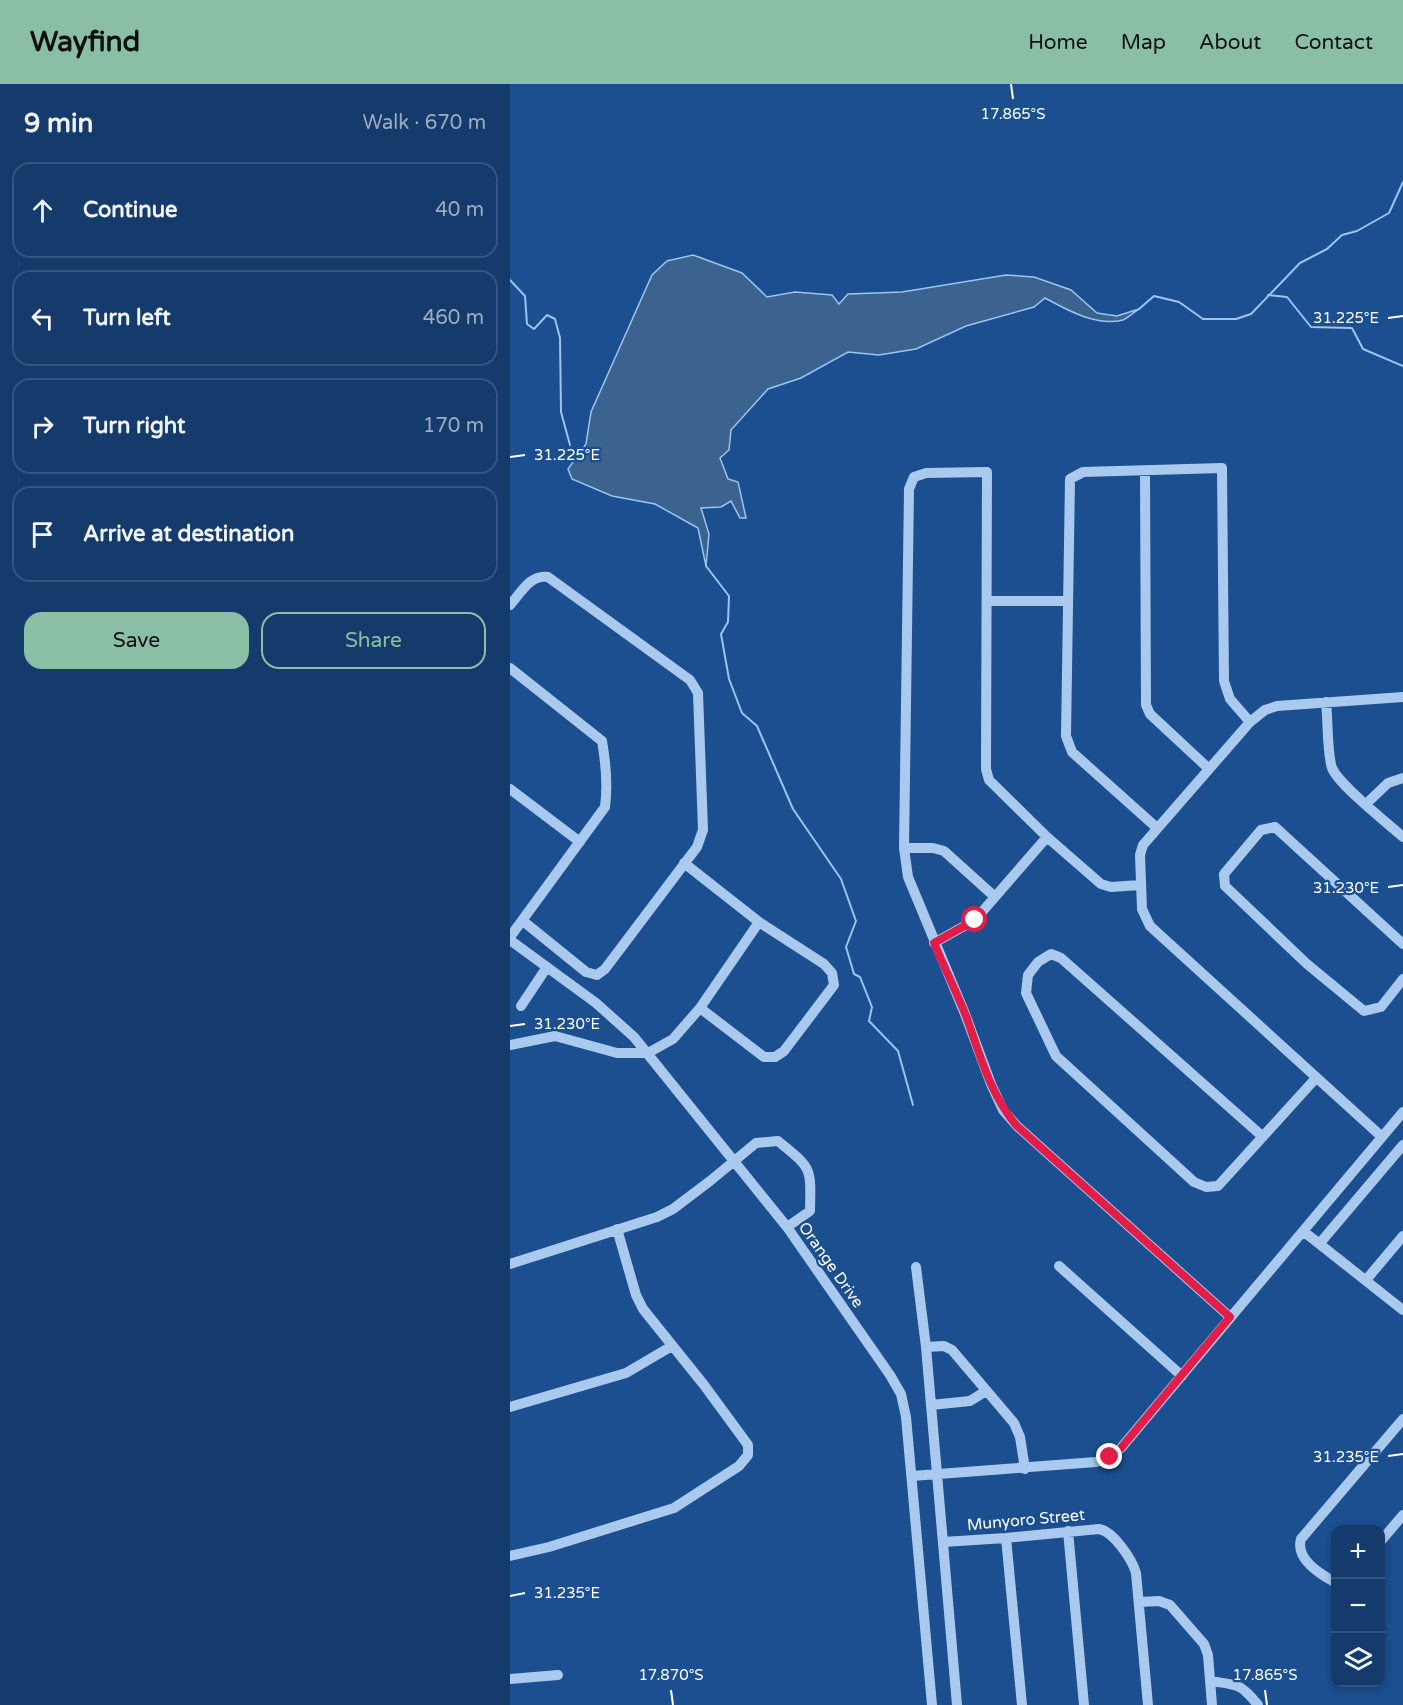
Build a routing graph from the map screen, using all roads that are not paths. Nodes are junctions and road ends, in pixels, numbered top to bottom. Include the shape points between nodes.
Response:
1 (1145, 471) junction
2 (988, 601) junction
3 (1068, 601) junction
4 (510, 605) edge
5 (510, 668) edge
6 (1403, 697) edge
7 (1326, 702) junction
8 (1250, 722) junction
9 (1208, 768) junction
10 (1403, 778) edge
11 (512, 793) edge
12 (1366, 804) junction
13 (1157, 828) junction
14 (1047, 837) junction
15 (1403, 837) edge
16 (580, 842) junction
17 (904, 848) junction
18 (684, 863) junction
19 (1140, 885) junction
20 (995, 897) junction
21 (523, 921) junction
22 (759, 922) junction
23 (510, 938) edge
24 (934, 943) junction
25 (1403, 944) edge
26 (547, 967) junction
27 (1403, 979) edge
28 (521, 1006) dead end
29 (700, 1008) junction
30 (510, 1045) edge
31 (648, 1053) junction
32 (1316, 1078) junction
33 (1403, 1112) edge
34 (1262, 1136) junction
35 (1382, 1137) junction
36 (1403, 1145) edge
37 (733, 1161) junction
38 (787, 1227) junction
39 (617, 1229) junction
40 (1304, 1231) junction
41 (1403, 1236) edge
42 (1320, 1243) junction
43 (510, 1264) edge
44 (1059, 1266) dead end
45 (916, 1267) dead end
46 (1366, 1280) junction
47 (1403, 1310) edge
48 (1230, 1317) junction
49 (672, 1346) junction
50 (926, 1347) junction
51 (1182, 1376) junction
52 (986, 1391) junction
53 (931, 1405) junction
54 (510, 1407) edge
55 (1403, 1419) edge
56 (1025, 1469) junction
57 (936, 1474) junction
58 (912, 1476) junction
59 (1403, 1515) edge
60 (1068, 1532) junction
61 (1385, 1536) edge
62 (1006, 1538) junction
63 (943, 1542) junction
64 (510, 1556) edge
65 (1331, 1580) edge
66 (1140, 1602) junction
67 (558, 1675) dead end
68 (510, 1678) edge
69 (1210, 1681) junction
70 (932, 1705) edge
71 (957, 1705) edge
72 (1022, 1705) edge
73 (1084, 1705) edge
74 (1148, 1705) edge
75 (1212, 1705) edge
76 (1258, 1705) edge

1 - 3 street via 1083,472 1070,479
1 - 8 street via 1222,468 1224,681 1230,699
1 - 9 street via 1146,705 1150,714
2 - 3 street
2 - 14 street via 987,776
2 - 17 street via 987,472 926,473 914,477 909,489
3 - 13 street via 1066,736 1072,752
4 - 18 street via 533,579 548,577 695,686 702,830 698,846
5 - 16 street via 602,741 605,807
6 - 7 street
7 - 8 street via 1277,706
7 - 12 street via 1332,768
8 - 9 street
9 - 13 street
10 - 12 street via 1388,783
11 - 16 street
12 - 15 street
13 - 19 street via 1142,849
14 - 19 street via 1106,886
14 - 20 street
16 - 21 street
17 - 20 street via 944,850
17 - 24 street via 908,877
18 - 21 street via 597,975 586,972
18 - 22 street
19 - 32 street via 1142,909 1150,926
20 - 24 street via 972,922
21 - 23 street
22 - 29 street
22 - 29 street via 824,964 832,973 834,985 776,1057 764,1057
23 - 26 street, Orange Drive
24 - 48 street via 991,1084 1010,1119
25 - 27 street via 1275,827 1261,830 1224,874 1225,886 1307,964 1364,1011 1381,1007
26 - 28 street
26 - 31 street, Orange Drive via 610,1015
29 - 31 street via 673,1039
30 - 31 street via 555,1036 617,1053
31 - 37 street, Orange Drive
32 - 34 street
32 - 35 street
33 - 35 street
34 - 34 street via 1218,1186 1194,1182 1056,1056 1026,993 1028,975 1051,954 1061,958
35 - 40 street
36 - 42 street
37 - 38 street, Orange Drive
37 - 38 street via 756,1143 778,1141 806,1164 811,1179 810,1211
37 - 39 street via 666,1213
38 - 58 street, Orange Drive via 900,1394
39 - 43 street
39 - 49 street via 639,1304
40 - 42 street
40 - 48 street
41 - 46 street
42 - 46 street
44 - 51 street
45 - 50 street
46 - 47 street
48 - 51 street
49 - 54 street via 626,1373
49 - 64 street via 748,1445 748,1455 739,1466 674,1508
50 - 52 street via 944,1346 952,1350
50 - 53 street
51 - 56 street via 1110,1457
52 - 53 street via 970,1401
52 - 56 street via 1017,1427
53 - 57 street
55 - 65 street via 1301,1539 1303,1558
56 - 57 street
57 - 58 street
57 - 63 street
58 - 70 street, Orange Drive
59 - 61 street
60 - 62 street, Munyoro Street
60 - 66 street, Munyoro Street via 1099,1528 1109,1533 1134,1566
60 - 73 street
62 - 63 street, Munyoro Street
62 - 72 street
63 - 71 street
66 - 69 street via 1159,1601 1175,1610 1207,1649
66 - 74 street, Munyoro Street
67 - 68 street
69 - 75 street
69 - 76 street via 1236,1684

